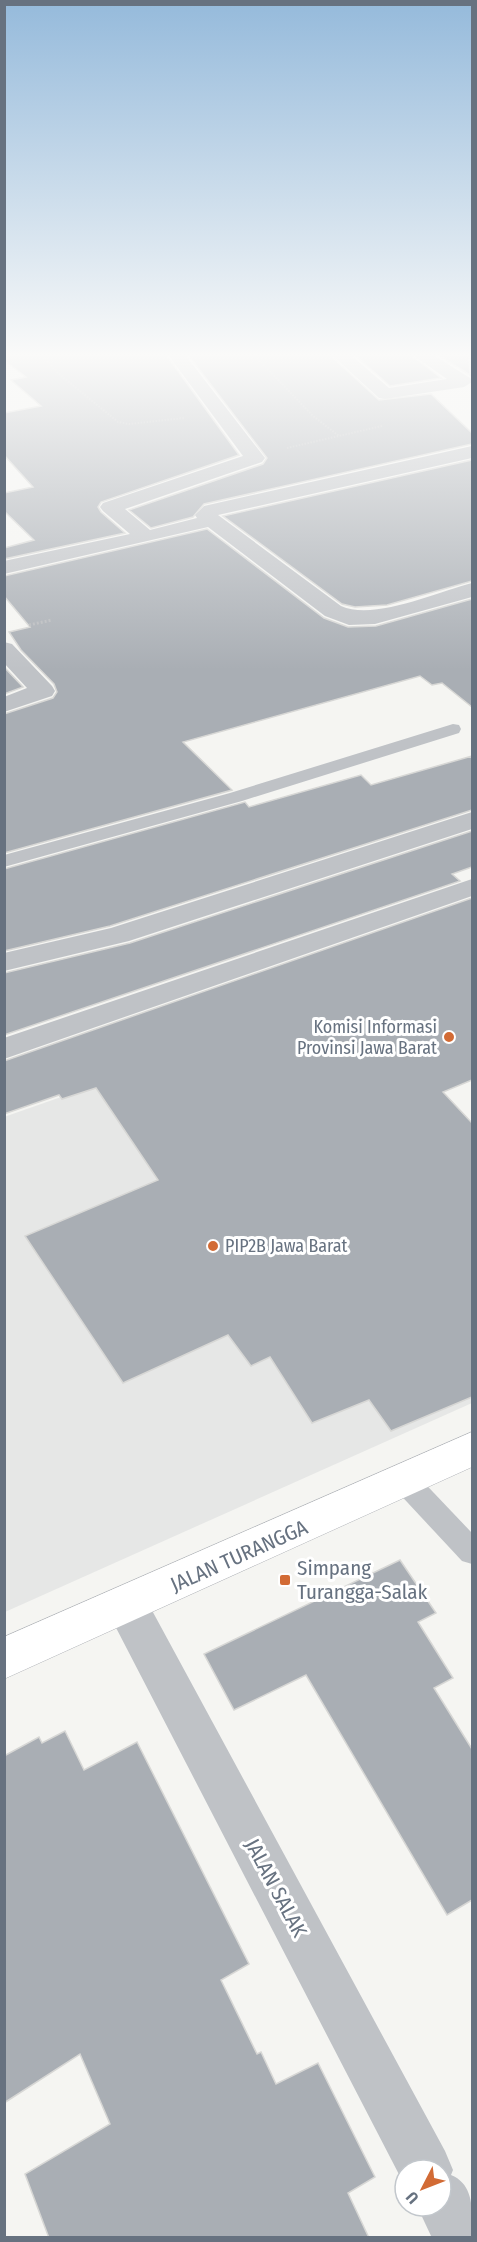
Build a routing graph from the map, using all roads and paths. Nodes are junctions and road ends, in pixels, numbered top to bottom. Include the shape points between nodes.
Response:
1 (247, 461) edge
2 (433, 461) edge
3 (211, 520) junction
4 (146, 537) junction
5 (4, 568) edge
6 (472, 590) edge
7 (4, 649) edge
8 (4, 705) edge
9 (453, 729) dead end
10 (472, 820) edge
11 (4, 861) edge
12 (472, 887) edge
13 (4, 962) edge
14 (4, 1049) edge
15 (472, 1449) edge
16 (404, 1480) junction
17 (472, 1552) edge
18 (127, 1606) junction
19 (4, 1659) edge
20 (420, 2158) edge
21 (452, 2218) edge
22 (462, 2238) edge

1 - 4 street via 110,507
2 - 3 street via 211,510 205,514
3 - 4 street
3 - 6 street via 333,611 349,618 375,617
4 - 5 street
7 - 8 street via 43,692
9 - 11 lane via 236,797
10 - 13 street via 119,935
12 - 14 street
15 - 16 main road, JALAN TURANGGA
16 - 17 lane
16 - 18 main road, JALAN TURANGGA
18 - 19 main road, JALAN TURANGGA
18 - 20 street, JALAN SALAK
21 - 22 street

